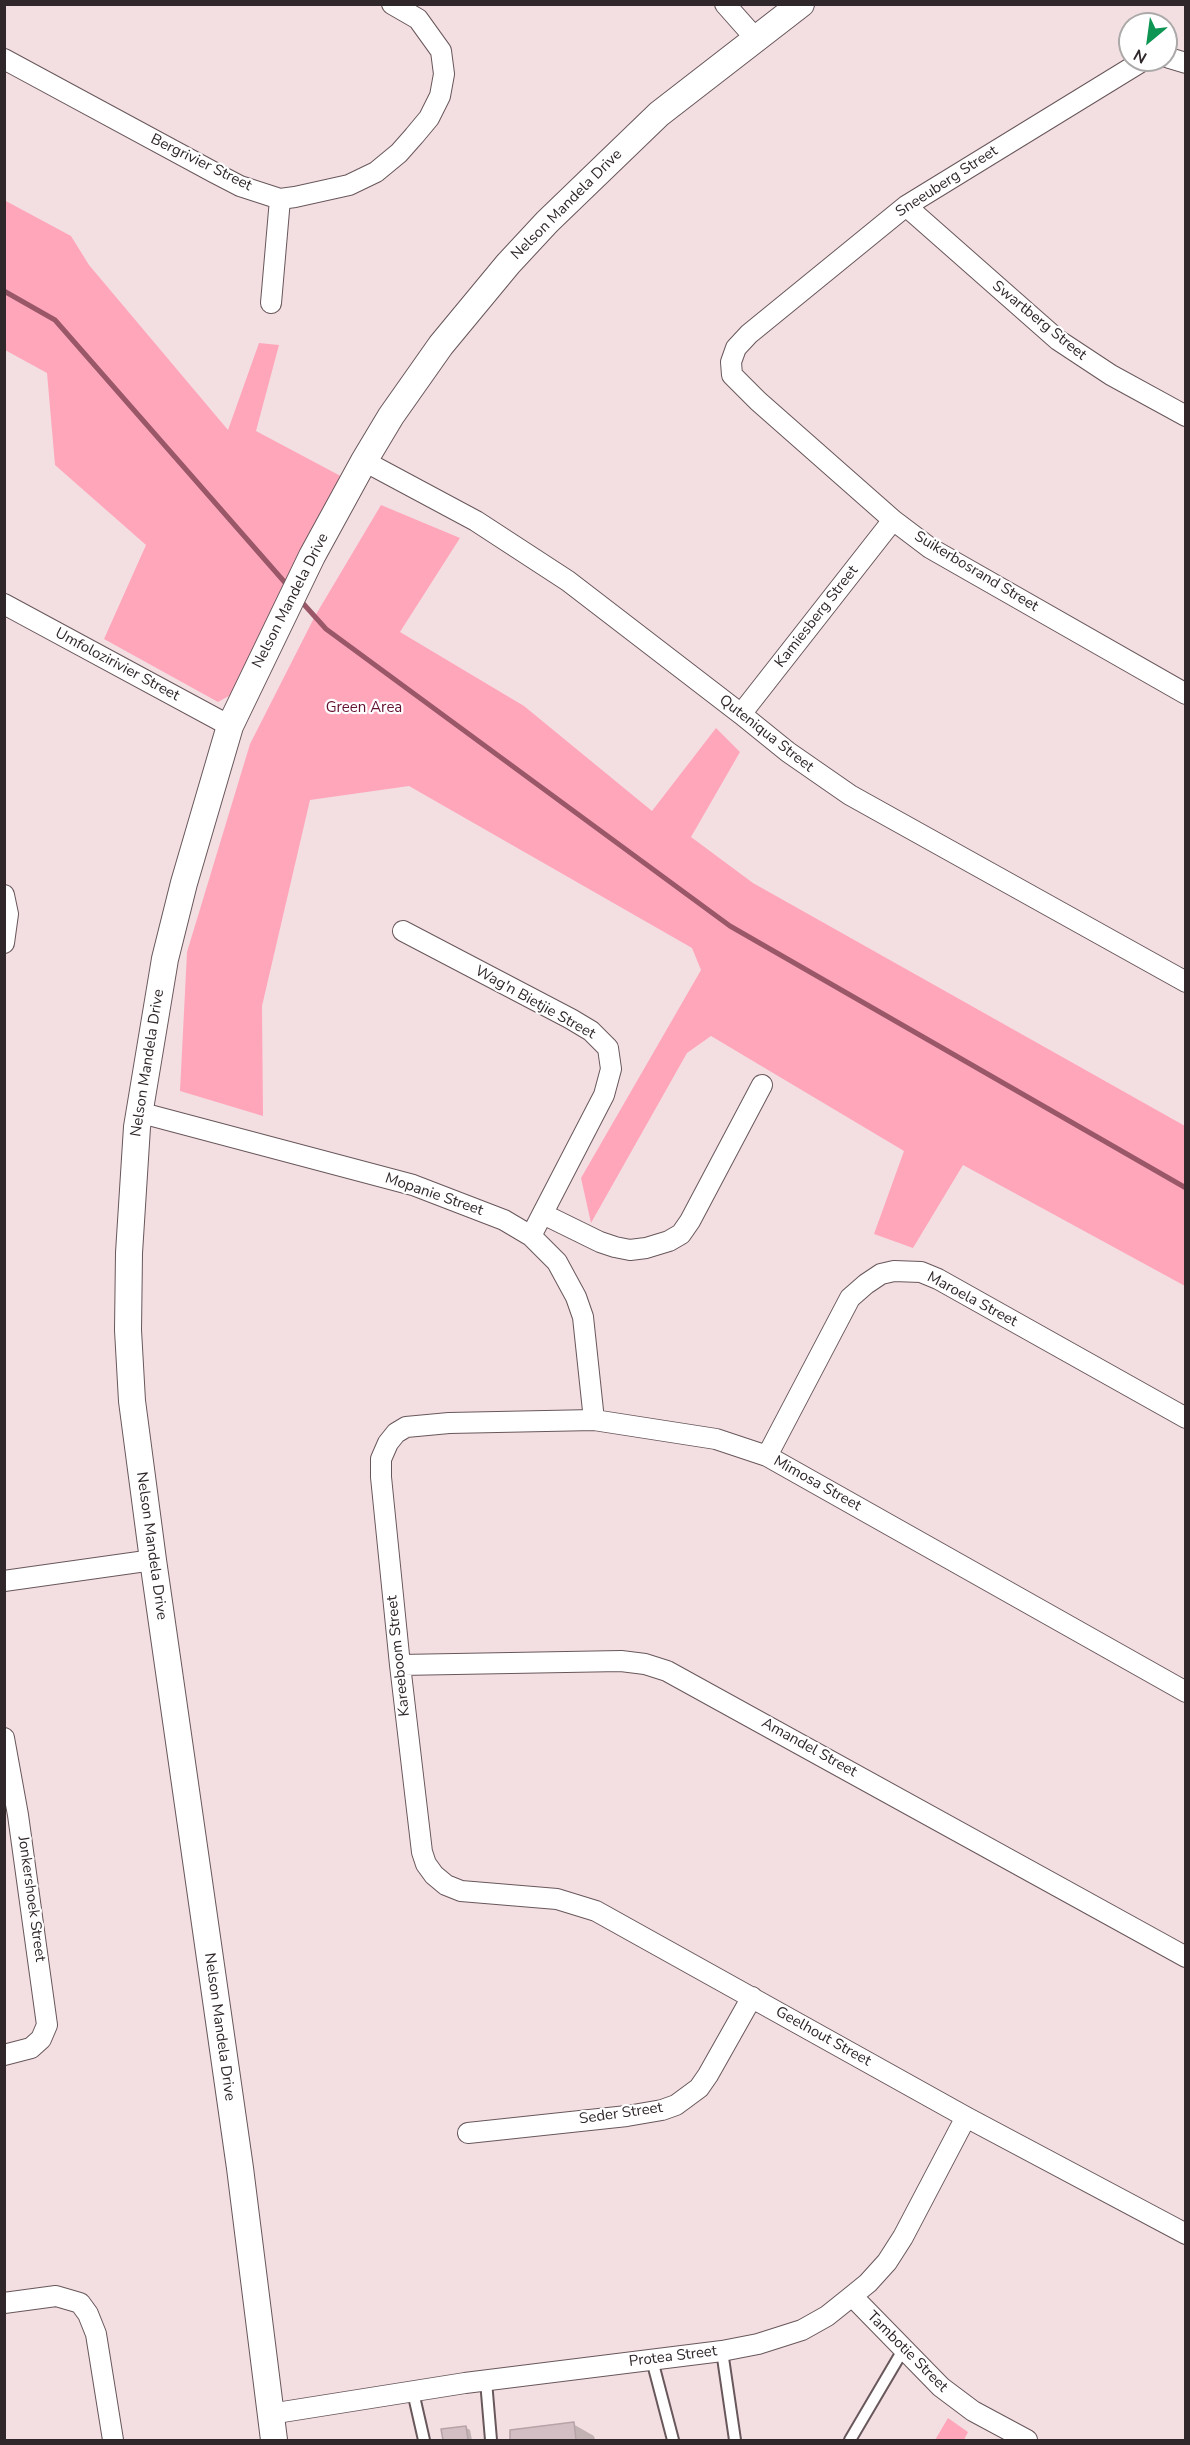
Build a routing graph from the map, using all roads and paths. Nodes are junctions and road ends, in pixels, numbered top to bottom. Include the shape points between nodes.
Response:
1 (392, 4) edge
2 (725, 4) edge
3 (801, 4) edge
4 (756, 39) junction
5 (4, 59) edge
6 (1122, 72) edge
7 (280, 199) junction
8 (906, 206) junction
9 (271, 303) dead end
10 (732, 375) joint
11 (1185, 416) edge
12 (364, 461) junction
13 (893, 520) junction
14 (4, 604) edge
15 (1185, 694) edge
16 (741, 714) junction
17 (230, 726) junction
18 (4, 895) edge
19 (403, 931) dead end
20 (4, 943) edge
21 (1185, 982) edge
22 (762, 1085) dead end
23 (138, 1112) junction
24 (543, 1214) junction
25 (531, 1236) junction
26 (1185, 1418) edge
27 (594, 1420) junction
28 (406, 1428) joint
29 (767, 1456) junction
30 (153, 1560) junction
31 (4, 1581) edge
32 (400, 1665) junction
33 (1185, 1692) edge
34 (4, 1738) edge
35 (11, 1816) edge
36 (446, 1885) joint
37 (1185, 1957) edge
38 (752, 1997) junction
39 (4, 2055) edge
40 (966, 2117) junction
41 (468, 2133) dead end
42 (1185, 2234) edge
43 (852, 2296) junction
44 (4, 2303) edge
45 (903, 2350) junction
46 (722, 2351) junction
47 (652, 2360) junction
48 (486, 2381) junction
49 (413, 2391) junction
50 (270, 2414) junction
51 (113, 2440) edge
52 (274, 2440) edge
53 (424, 2440) edge
54 (491, 2440) edge
55 (673, 2440) edge
56 (735, 2440) edge
57 (850, 2440) edge
58 (1027, 2440) edge

1 - 7 street, Bergrivier Street via 418,19 441,51 444,74 440,96 429,118 399,153 376,172 350,185
2 - 4 street
3 - 4 street, Nelson Mandela Drive
4 - 12 street, Nelson Mandela Drive via 659,114 547,222 441,345
5 - 7 street, Bergrivier Street via 240,186
6 - 8 street, Sneeuberg Street
7 - 9 street
8 - 10 street, Sneeuberg Street via 749,334 736,348
8 - 11 street, Swartberg Street via 1058,340 1110,375
10 - 13 street, Suikerbosrand Street
12 - 16 street, Quteniqua Street via 476,521 541,562
12 - 17 street, Nelson Mandela Drive via 312,556
13 - 15 street, Suikerbosrand Street via 930,548
13 - 16 street, Kamiesberg Street
14 - 17 street, Umfolozirivier Street
16 - 21 street, Quteniqua Street via 850,795
17 - 23 street, Nelson Mandela Drive via 165,959
18 - 20 street via 8,914
19 - 24 street, Wag'n Bietjie Street via 572,1019 608,1048 611,1069 604,1095
22 - 24 street via 681,1234 669,1241 630,1250 600,1242
23 - 25 street, Mopanie Street via 413,1185 504,1220
23 - 30 street, Nelson Mandela Drive via 128,1330 132,1401
24 - 25 street, Wag'n Bietjie Street
25 - 27 street, Mopanie Street via 556,1262 583,1317
26 - 29 street, Maroela Street via 938,1279 921,1272 894,1271 881,1274 850,1298
27 - 28 street, Mimosa Street via 449,1423
27 - 29 street, Mimosa Street via 716,1439
28 - 32 street, Kareeboom Street via 396,1433 381,1459
29 - 33 street, Mimosa Street
30 - 31 street
30 - 50 street, Nelson Mandela Drive via 240,2168
32 - 36 street, Kareeboom Street via 422,1852 426,1864
32 - 37 street, Amandel Street via 621,1661 667,1671
34 - 35 street, Jonkershoek Street
35 - 39 street, Jonkershoek Street via 47,2025 41,2039 31,2048
36 - 38 street, Geelhout Street via 476,1894 557,1899 596,1911
38 - 40 street, Geelhout Street
38 - 41 street, Seder Street via 699,2088 676,2105 627,2116
40 - 42 street, Geelhout Street
40 - 43 street, Protea Street via 903,2238 887,2262
43 - 45 street, Tambotie Street
43 - 46 street, Protea Street via 802,2330
44 - 51 street via 56,2296 80,2302 96,2334
45 - 57 lane
45 - 58 street, Tambotie Street via 973,2411
46 - 47 street, Protea Street
46 - 56 lane
47 - 48 street, Protea Street
47 - 55 lane
48 - 49 street, Protea Street
48 - 54 lane
49 - 50 street, Protea Street
49 - 53 lane
50 - 52 street, Nelson Mandela Drive

